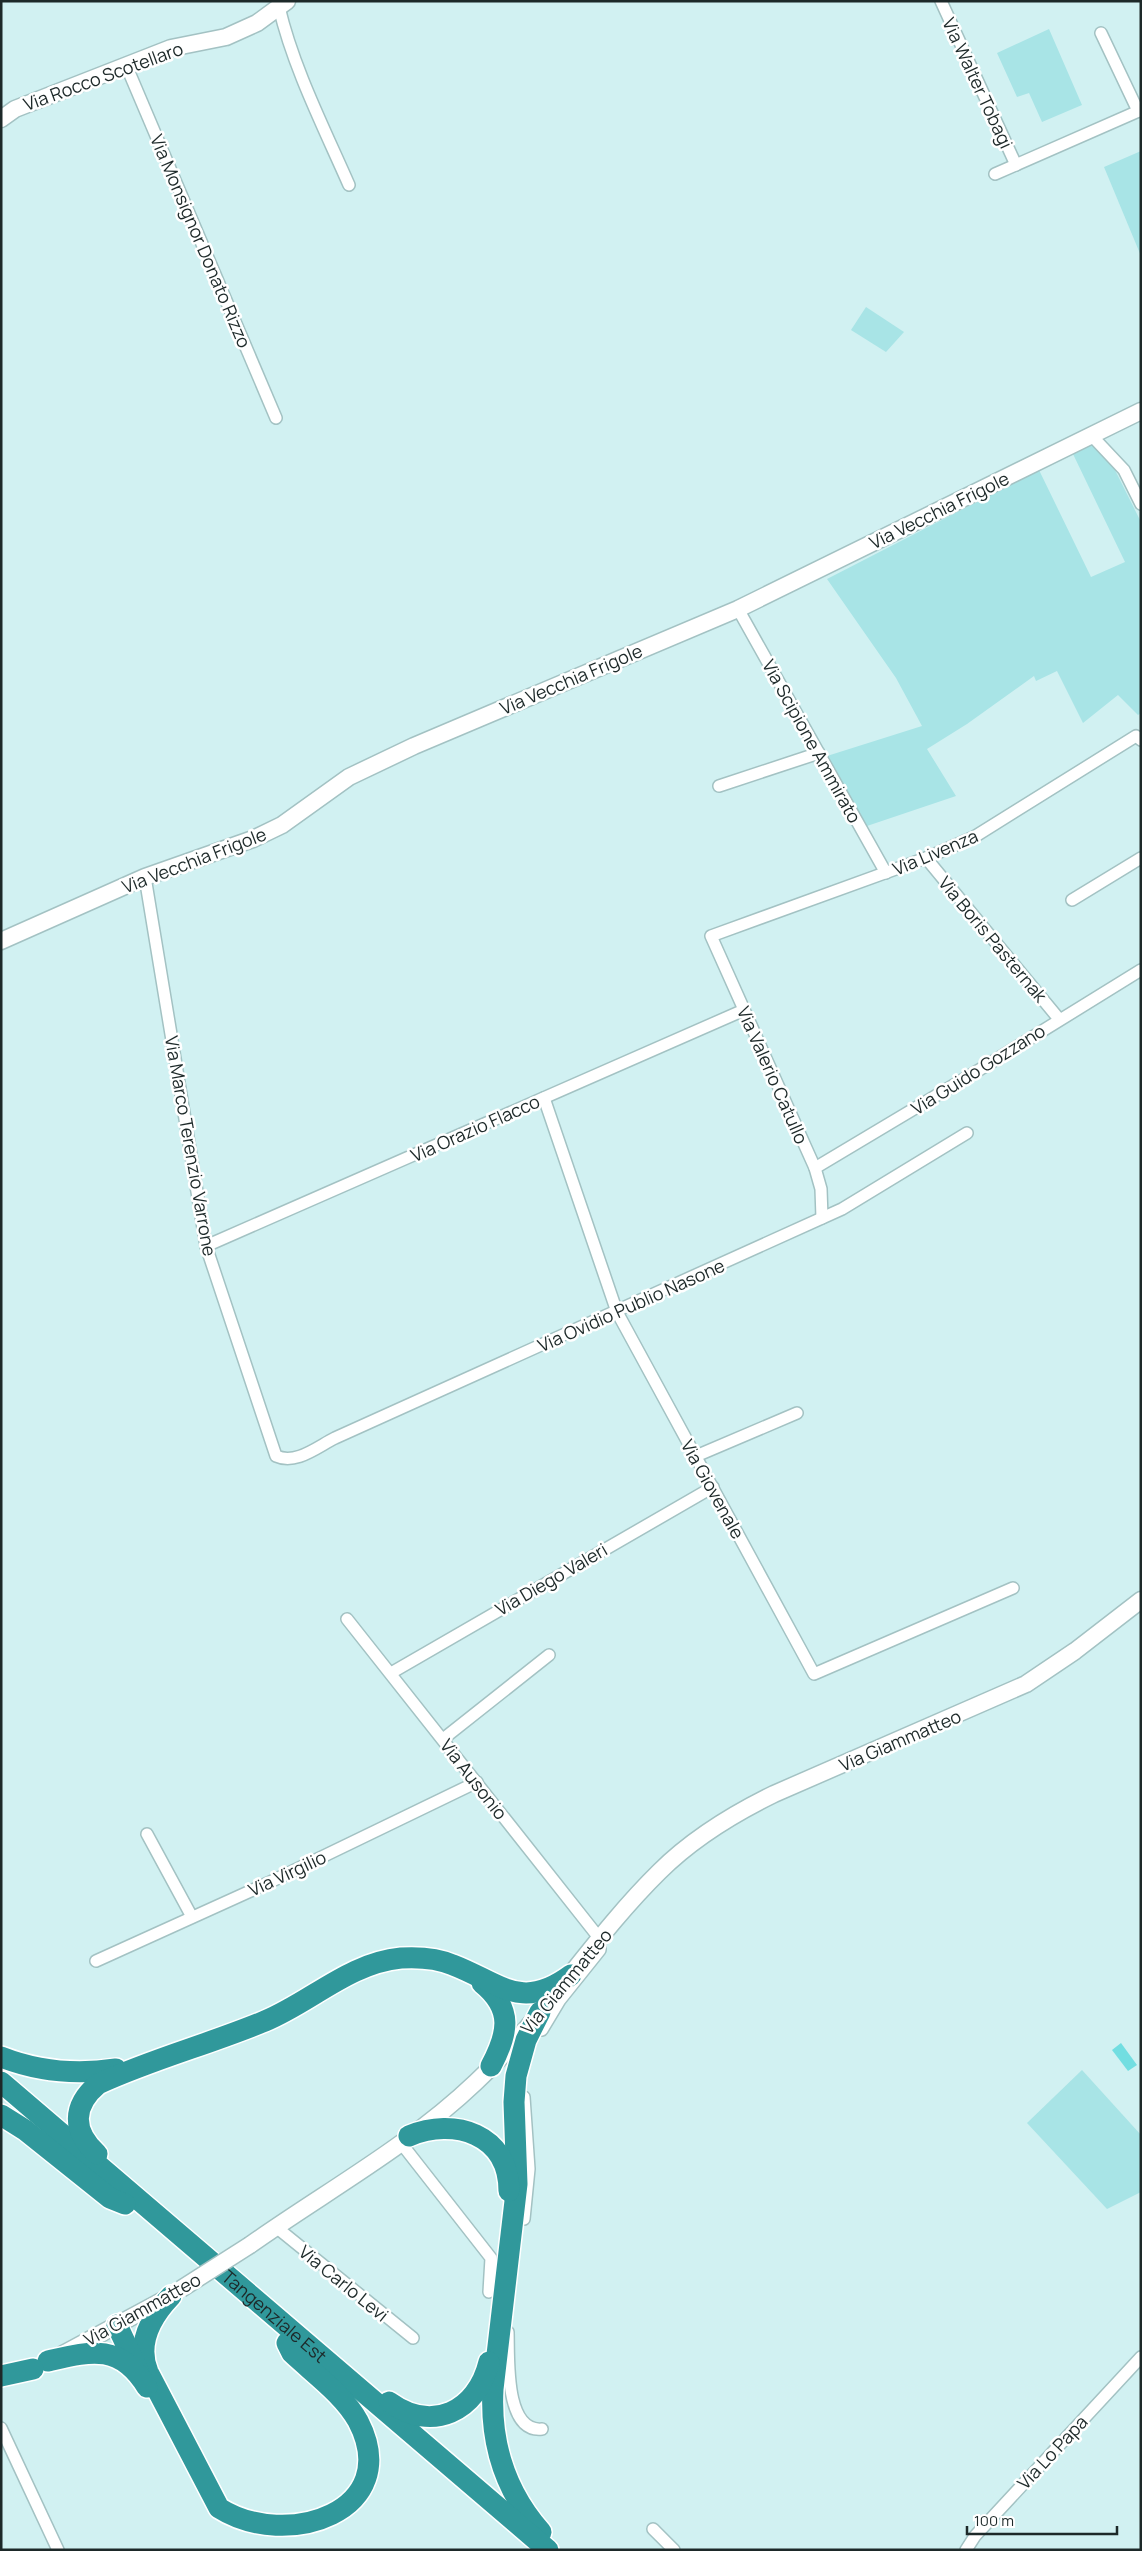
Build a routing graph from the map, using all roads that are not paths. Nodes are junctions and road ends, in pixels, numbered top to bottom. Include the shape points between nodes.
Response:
1 (941, 1) edge
2 (283, 4) edge
3 (1101, 33) dead end
4 (126, 65) junction
5 (1139, 111) edge
6 (1, 119) edge
7 (1016, 165) junction
8 (995, 174) dead end
9 (349, 185) dead end
10 (1141, 412) edge
11 (276, 418) dead end
12 (1092, 436) junction
13 (1141, 504) edge
14 (738, 609) junction
15 (1141, 740) edge
16 (819, 753) junction
17 (719, 786) dead end
18 (926, 858) junction
19 (1141, 858) edge
20 (886, 873) junction
21 (145, 877) junction
22 (1072, 900) dead end
23 (711, 936) joint
24 (1, 940) edge
25 (1141, 970) edge
26 (744, 1010) junction
27 (1060, 1019) junction
28 (544, 1098) junction
29 (967, 1133) dead end
30 (815, 1168) junction
31 (822, 1218) junction
32 (206, 1246) junction
33 (617, 1312) junction
34 (797, 1413) dead end
35 (696, 1456) junction
36 (286, 1461) joint
37 (712, 1487) junction
38 (1013, 1588) dead end
39 (1141, 1600) edge
40 (346, 1619) dead end
41 (548, 1655) dead end
42 (391, 1673) junction
43 (443, 1739) junction
44 (477, 1782) junction
45 (147, 1834) dead end
46 (192, 1917) junction
47 (600, 1939) junction
48 (96, 1962) dead end
49 (466, 1971) junction
50 (571, 1975) junction
51 (540, 2012) junction
52 (1, 2057) edge
53 (144, 2065) junction
54 (492, 2066) junction
55 (1, 2082) edge
56 (1, 2099) edge
57 (1, 2115) edge
58 (405, 2140) junction
59 (125, 2204) junction
60 (160, 2218) junction
61 (524, 2219) dead end
62 (276, 2227) junction
63 (176, 2292) junction
64 (489, 2292) dead end
65 (505, 2324) junction
66 (117, 2325) junction
67 (413, 2338) dead end
68 (287, 2342) junction
69 (1141, 2357) edge
70 (325, 2359) junction
71 (40, 2365) junction
72 (1, 2376) edge
73 (148, 2381) junction
74 (1, 2386) edge
75 (1, 2428) edge
76 (542, 2429) dead end
77 (654, 2529) dead end
78 (250, 2541) dead end
79 (58, 2550) edge
80 (529, 2550) edge
81 (548, 2550) edge
82 (559, 2550) edge
83 (674, 2550) edge
84 (966, 2550) edge

1 - 7 street, Via Walter Tobagi
2 - 4 street, Via Rocco Scotellaro via 256,24 226,37 171,48
2 - 9 street via 283,25
3 - 5 street
4 - 6 street, Via Rocco Scotellaro via 15,109
4 - 11 street, Via Monsignor Donato Rizzo
5 - 7 street
7 - 8 street
10 - 12 street, Via Vecchia Frigole
12 - 13 street via 1124,470
12 - 14 street, Via Vecchia Frigole
14 - 16 street, Via Scipione Ammirato
14 - 21 street, Via Vecchia Frigole via 414,746 349,777 282,824 253,839
15 - 18 street, Via Livenza via 1136,736 974,837
16 - 17 street
16 - 20 street, Via Scipione Ammirato
18 - 20 street, Via Livenza
18 - 27 street, Via Boris Pasternak
19 - 22 street
20 - 23 street, Via Livenza
21 - 24 street, Via Vecchia Frigole
21 - 32 street, Via Marco Terenzio Varrone
23 - 26 street, Via Valerio Catullo
25 - 27 street, Via Guido Gozzano
26 - 28 street, Via Orazio Flacco
26 - 30 street, Via Valerio Catullo
27 - 30 street, Via Guido Gozzano
28 - 32 street, Via Orazio Flacco
28 - 33 street, Via Giovenale
29 - 31 street, Via Ovidio Publio Nasone
30 - 31 street, Via Valerio Catullo via 821,1189
31 - 33 street, Via Ovidio Publio Nasone
32 - 36 street, Via Marco Terenzio Varrone via 276,1456
33 - 35 street, Via Giovenale
33 - 36 street, Via Ovidio Publio Nasone
34 - 35 street
35 - 37 street, Via Giovenale
37 - 38 street, Via Giovenale via 814,1674
37 - 42 street, Via Diego Valeri
39 - 47 street, Via Giammatteo via 1026,1684 774,1794 724,1822 660,1871
40 - 42 street, Via Ausonio
41 - 43 street
42 - 43 street, Via Ausonio
43 - 44 street, Via Ausonio
44 - 46 street, Via Virgilio
44 - 47 street, Via Ausonio
45 - 46 street
46 - 48 street, Via Virgilio
47 - 50 street, Via Giammatteo
47 - 61 street via 600,1950 548,2019 526,2069 524,2099 529,2168
49 - 50 highway via 492,1985 519,1992 549,1989
49 - 53 highway via 442,1961 414,1957 377,1963 356,1970 284,2013
49 - 54 highway via 491,1991 505,2014 505,2033
50 - 51 street, Via Giammatteo
51 - 54 street, Via Giammatteo
51 - 65 highway via 526,2040 516,2076 517,2184
52 - 53 highway via 31,2067 72,2073
53 - 60 highway via 118,2074 92,2089 80,2106 78,2120 92,2149 156,2208
54 - 58 street, Via Giammatteo
55 - 60 highway, Tangenziale Est
56 - 59 highway, Tangenziale Est
57 - 59 highway via 26,2130 110,2198
58 - 62 street, Via Giammatteo
58 - 64 street via 492,2258
58 - 70 highway via 422,2131 439,2128 465,2130 483,2139 493,2149 506,2172 508,2207 490,2357 484,2378 473,2397 456,2410 425,2417 398,2409 338,2363
59 - 68 highway, Tangenziale Est
60 - 70 highway, Tangenziale Est
62 - 63 street, Via Giammatteo, bridge
62 - 67 street, Via Carlo Levi
63 - 66 street, Via Giammatteo
63 - 73 highway via 156,2312 145,2339 143,2356
65 - 76 street via 510,2383 518,2417 526,2426
65 - 82 highway via 493,2404 497,2452 506,2478 526,2514
66 - 71 street, Via Giammatteo
66 - 73 highway
68 - 73 highway via 292,2353 358,2420 368,2461 362,2492 350,2512 325,2534 304,2542 261,2539 242,2529 221,2510
68 - 80 highway, Tangenziale Est
69 - 84 street, Via Lo Papa via 974,2536
70 - 81 highway, Tangenziale Est
71 - 72 highway
71 - 73 highway via 86,2352 106,2353 131,2365
71 - 74 street, Via Giammatteo
73 - 78 highway via 211,2507 224,2523
75 - 79 street
77 - 83 street

